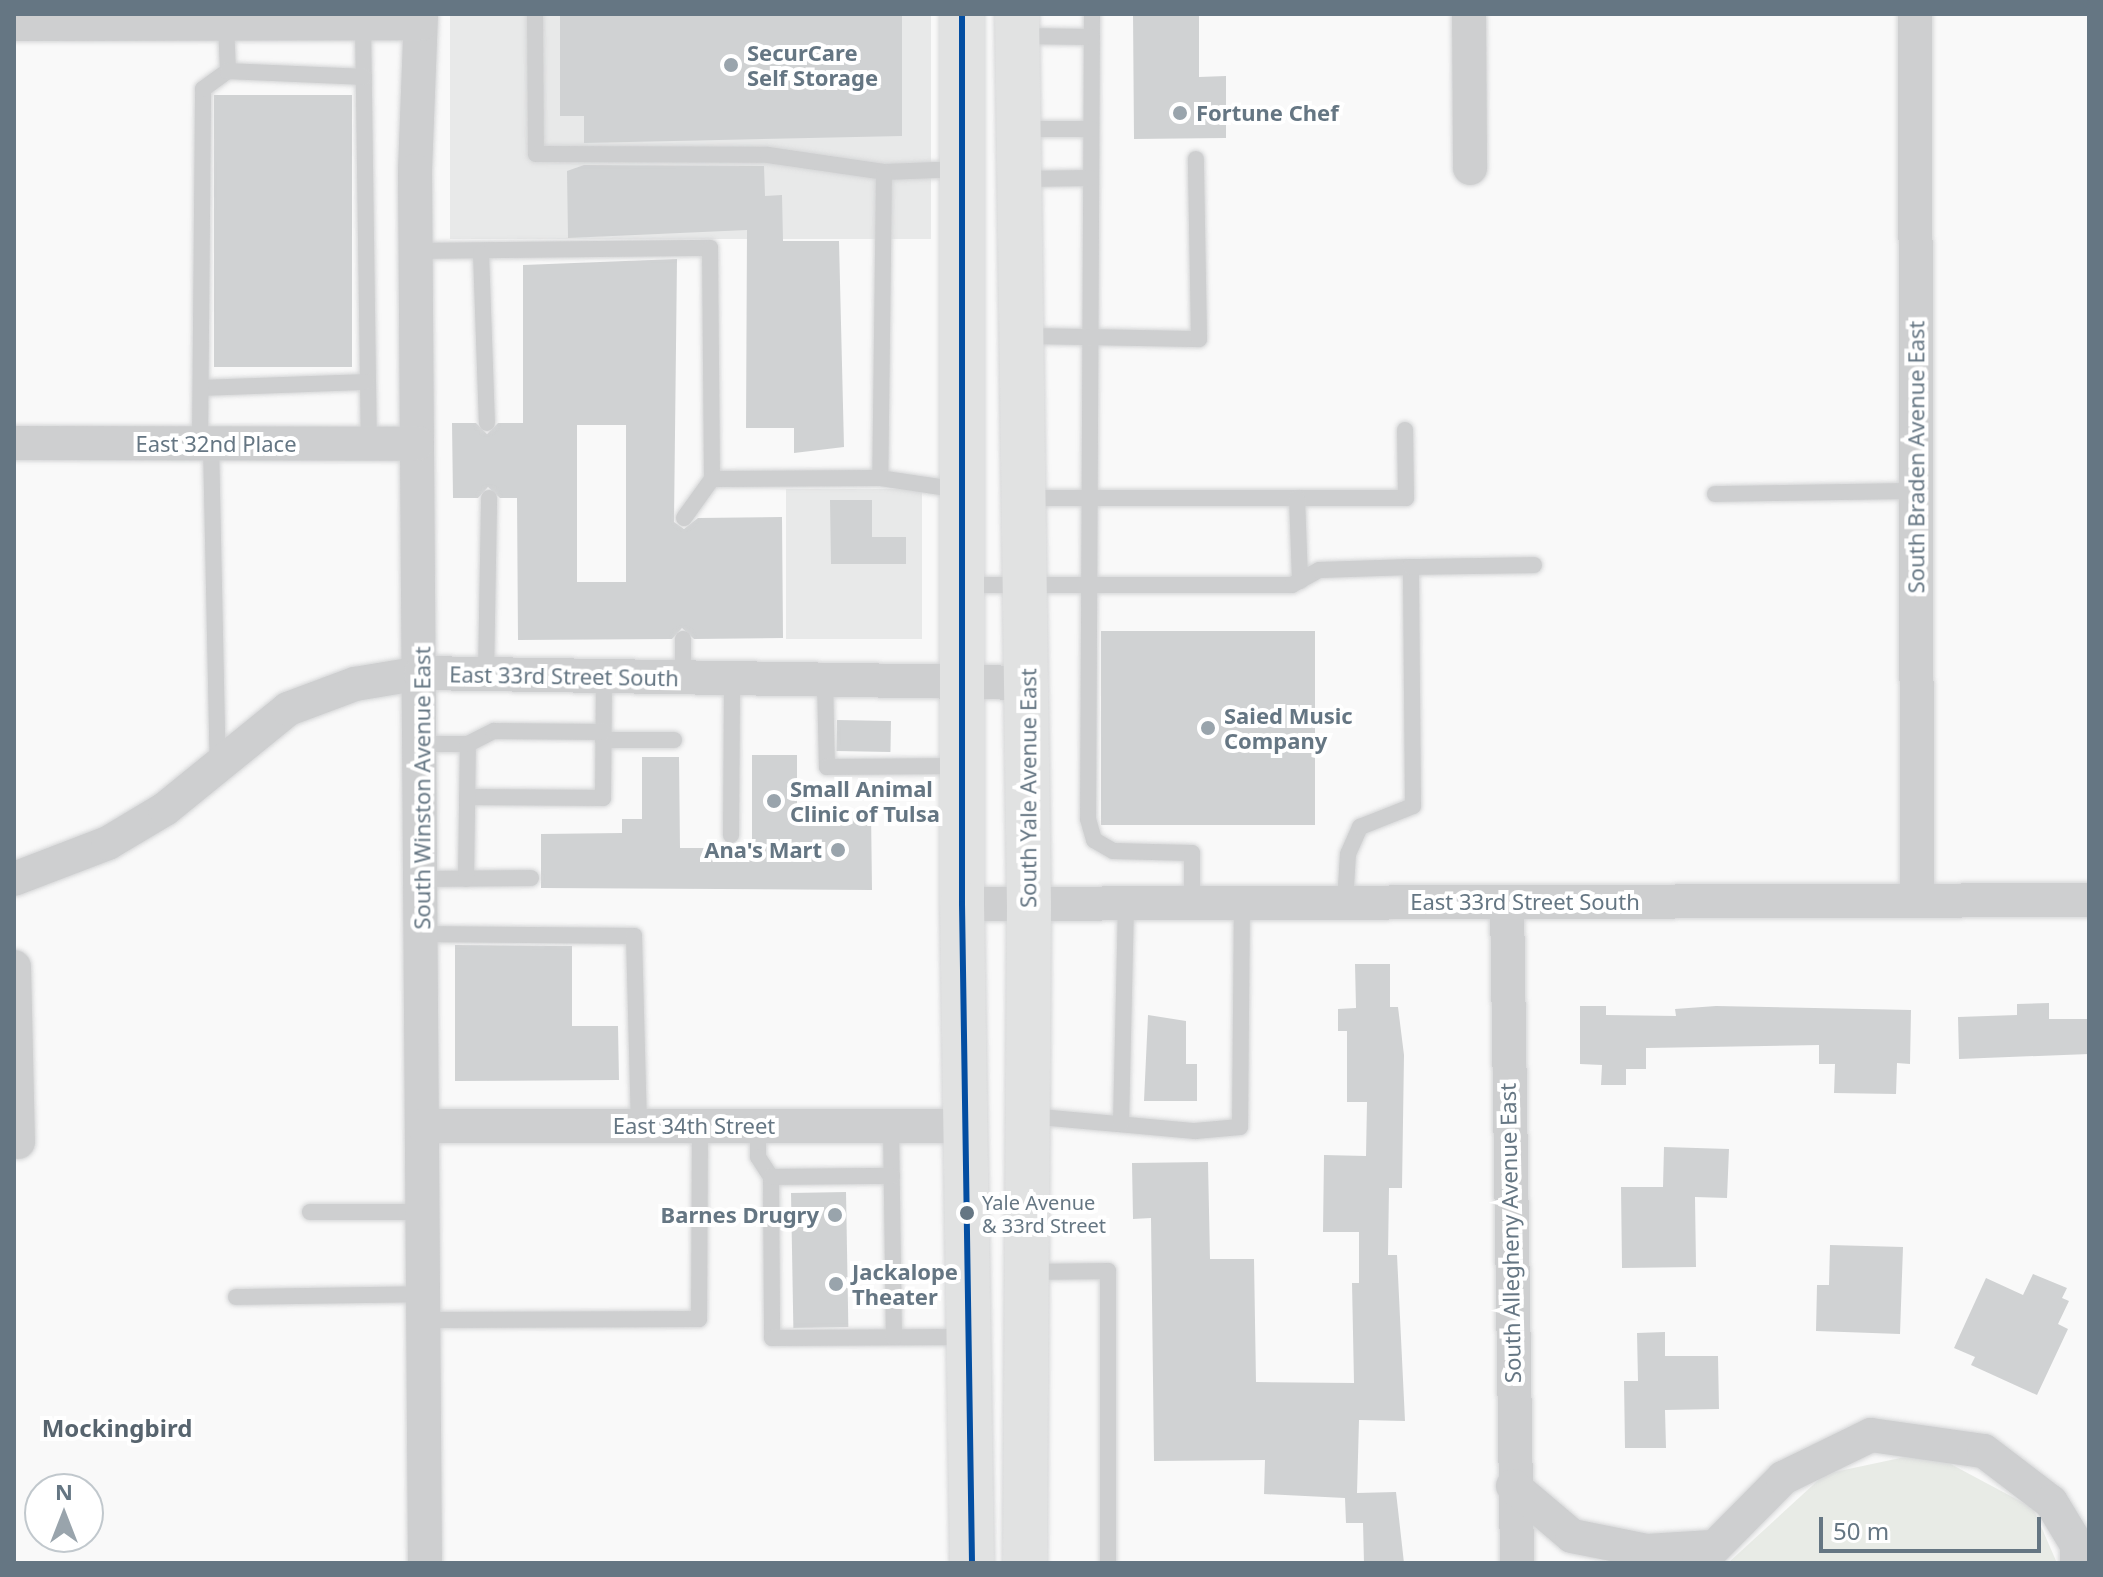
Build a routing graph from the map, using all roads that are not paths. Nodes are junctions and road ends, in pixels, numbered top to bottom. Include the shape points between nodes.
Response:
1 (535, 14) edge
2 (962, 14) edge
3 (1092, 14) edge
4 (1469, 14) edge
5 (1915, 14) edge
6 (420, 18) edge
7 (363, 23) junction
8 (14, 24) edge
9 (226, 24) junction
10 (1017, 25) edge
11 (1092, 37) junction
12 (228, 71) junction
13 (364, 77) junction
14 (1018, 129) junction
15 (1091, 129) junction
16 (1196, 159) dead end
17 (1470, 168) dead end
18 (964, 169) junction
19 (884, 172) junction
20 (1090, 178) junction
21 (1019, 179) junction
22 (416, 251) junction
23 (481, 253) junction
24 (1022, 336) junction
25 (1089, 337) junction
26 (367, 382) junction
27 (201, 388) junction
28 (487, 423) dead end
29 (1405, 430) dead end
30 (14, 443) edge
31 (205, 444) junction
32 (369, 444) junction
33 (417, 444) junction
34 (880, 478) junction
35 (712, 479) junction
36 (962, 491) junction
37 (1916, 491) junction
38 (1715, 494) dead end
39 (1091, 497) junction
40 (489, 498) dead end
41 (1025, 498) junction
42 (1297, 498) junction
43 (684, 518) dead end
44 (1534, 565) dead end
45 (1411, 567) junction
46 (1300, 581) junction
47 (961, 585) junction
48 (1026, 585) junction
49 (1092, 585) junction
50 (683, 639) dead end
51 (421, 673) junction
52 (486, 675) junction
53 (604, 677) junction
54 (683, 678) junction
55 (732, 679) junction
56 (825, 681) junction
57 (961, 683) junction
58 (1028, 683) junction
59 (603, 736) junction
60 (674, 740) dead end
61 (422, 744) junction
62 (468, 744) junction
63 (218, 766) junction
64 (961, 766) junction
65 (467, 797) junction
66 (731, 835) dead end
67 (531, 878) dead end
68 (14, 879) edge
69 (422, 879) junction
70 (466, 879) junction
71 (1917, 899) junction
72 (2089, 900) edge
73 (1507, 902) junction
74 (1242, 903) junction
75 (1345, 903) junction
76 (962, 904) junction
77 (1126, 904) junction
78 (1192, 904) junction
79 (1029, 905) junction
80 (423, 934) junction
81 (14, 967) edge
82 (1027, 1116) junction
83 (1121, 1124) junction
84 (758, 1125) junction
85 (423, 1126) junction
86 (639, 1126) junction
87 (700, 1126) junction
88 (891, 1126) junction
89 (965, 1126) junction
90 (18, 1142) dead end
91 (892, 1176) junction
92 (771, 1177) junction
93 (1027, 1189) junction
94 (310, 1212) dead end
95 (425, 1212) junction
96 (1027, 1272) junction
97 (236, 1297) dead end
98 (428, 1307) junction
99 (894, 1337) junction
100 (968, 1337) junction
101 (1513, 1486) junction
102 (1705, 1555) edge
103 (425, 1563) edge
104 (972, 1563) edge
105 (1025, 1563) edge
106 (1108, 1563) edge
107 (1517, 1563) edge
108 (2077, 1563) edge

1 - 19 lane via 536,154 768,155
2 - 18 main road
3 - 11 lane
4 - 17 street
5 - 37 street, South Braden Avenue East
6 - 7 street
6 - 22 street, South Winston Avenue East
7 - 9 street
7 - 13 lane
8 - 9 street
9 - 12 lane
10 - 11 lane
10 - 14 main road, South Yale Avenue East
11 - 15 lane
12 - 13 lane
12 - 27 lane via 203,89
13 - 26 lane
14 - 15 lane
14 - 21 main road, South Yale Avenue East
15 - 20 lane
16 - 25 lane via 1199,339
18 - 19 lane
18 - 36 main road
19 - 34 lane
20 - 21 lane
20 - 25 lane
21 - 24 main road, South Yale Avenue East
22 - 23 lane
22 - 33 street, South Winston Avenue East
23 - 28 lane
23 - 35 lane via 710,248
24 - 25 lane
24 - 41 main road, South Yale Avenue East
25 - 39 lane
26 - 27 lane
26 - 32 lane
27 - 31 lane
29 - 42 lane via 1406,498
30 - 31 street, East 32nd Place
31 - 32 street, East 32nd Place
31 - 63 lane
32 - 33 street, East 32nd Place
33 - 51 street, South Winston Avenue East
34 - 35 lane
34 - 36 lane
35 - 43 lane
36 - 47 main road
37 - 38 lane
37 - 71 street, South Braden Avenue East
39 - 41 lane
39 - 42 lane
39 - 49 lane
40 - 52 lane
41 - 48 main road, South Yale Avenue East
42 - 46 lane
44 - 45 lane
45 - 46 lane via 1319,570
45 - 75 lane via 1413,806 1360,827 1348,854
46 - 49 lane
47 - 48 lane
47 - 57 main road
48 - 49 lane
48 - 58 main road, South Yale Avenue East
49 - 78 lane via 1088,819 1094,840 1113,851 1192,853
50 - 54 lane
51 - 52 street, East 33rd Street South
51 - 61 street, South Winston Avenue East
51 - 63 street, East 33rd Street South via 355,684 288,709
52 - 53 street, East 33rd Street South
53 - 54 street, East 33rd Street South
53 - 59 lane
54 - 55 street, East 33rd Street South
55 - 56 street, East 33rd Street South
55 - 66 lane
56 - 57 street, East 33rd Street South
56 - 64 lane via 827,767
57 - 58 street, East 33rd Street South
57 - 64 main road
58 - 79 main road, South Yale Avenue East
59 - 60 lane
59 - 62 lane via 494,731
59 - 65 lane via 603,798
61 - 62 lane
61 - 69 street, South Winston Avenue East
62 - 65 lane
63 - 68 street, East 33rd Street South via 108,843
64 - 76 main road
65 - 70 lane
67 - 70 lane
69 - 70 lane
69 - 80 street, South Winston Avenue East
71 - 72 street, East 33rd Street South
71 - 73 street, East 33rd Street South
73 - 75 street, East 33rd Street South
73 - 101 street, South Allegheny Avenue East
74 - 75 street, East 33rd Street South
74 - 78 street, East 33rd Street South
74 - 83 lane via 1240,1127
76 - 79 street, East 33rd Street South
76 - 89 main road
77 - 78 street, East 33rd Street South
77 - 79 street, East 33rd Street South
77 - 83 lane
79 - 82 main road, South Yale Avenue East
80 - 85 street, South Winston Avenue East
80 - 86 lane via 634,936
81 - 90 street
82 - 83 lane
82 - 93 main road, South Yale Avenue East
84 - 87 street, East 34th Street
84 - 88 street, East 34th Street
84 - 92 lane via 758,1157
85 - 86 street, East 34th Street
85 - 95 street, South Winston Avenue East
86 - 87 street, East 34th Street
87 - 98 lane via 699,1319
88 - 89 street, East 34th Street
88 - 91 lane
89 - 93 main road
89 - 100 main road
91 - 92 lane
91 - 99 lane
92 - 99 lane via 772,1338
93 - 96 main road, South Yale Avenue East
94 - 95 lane
95 - 98 street, South Winston Avenue East
96 - 105 main road, South Yale Avenue East
96 - 106 lane via 1108,1271
97 - 98 lane
98 - 103 street, South Winston Avenue East
99 - 100 lane
100 - 104 main road
101 - 102 street via 1572,1536 1647,1551
101 - 107 street, South Allegheny Avenue East
102 - 108 street via 1783,1478 1871,1435 1984,1451 2051,1502 2077,1545

